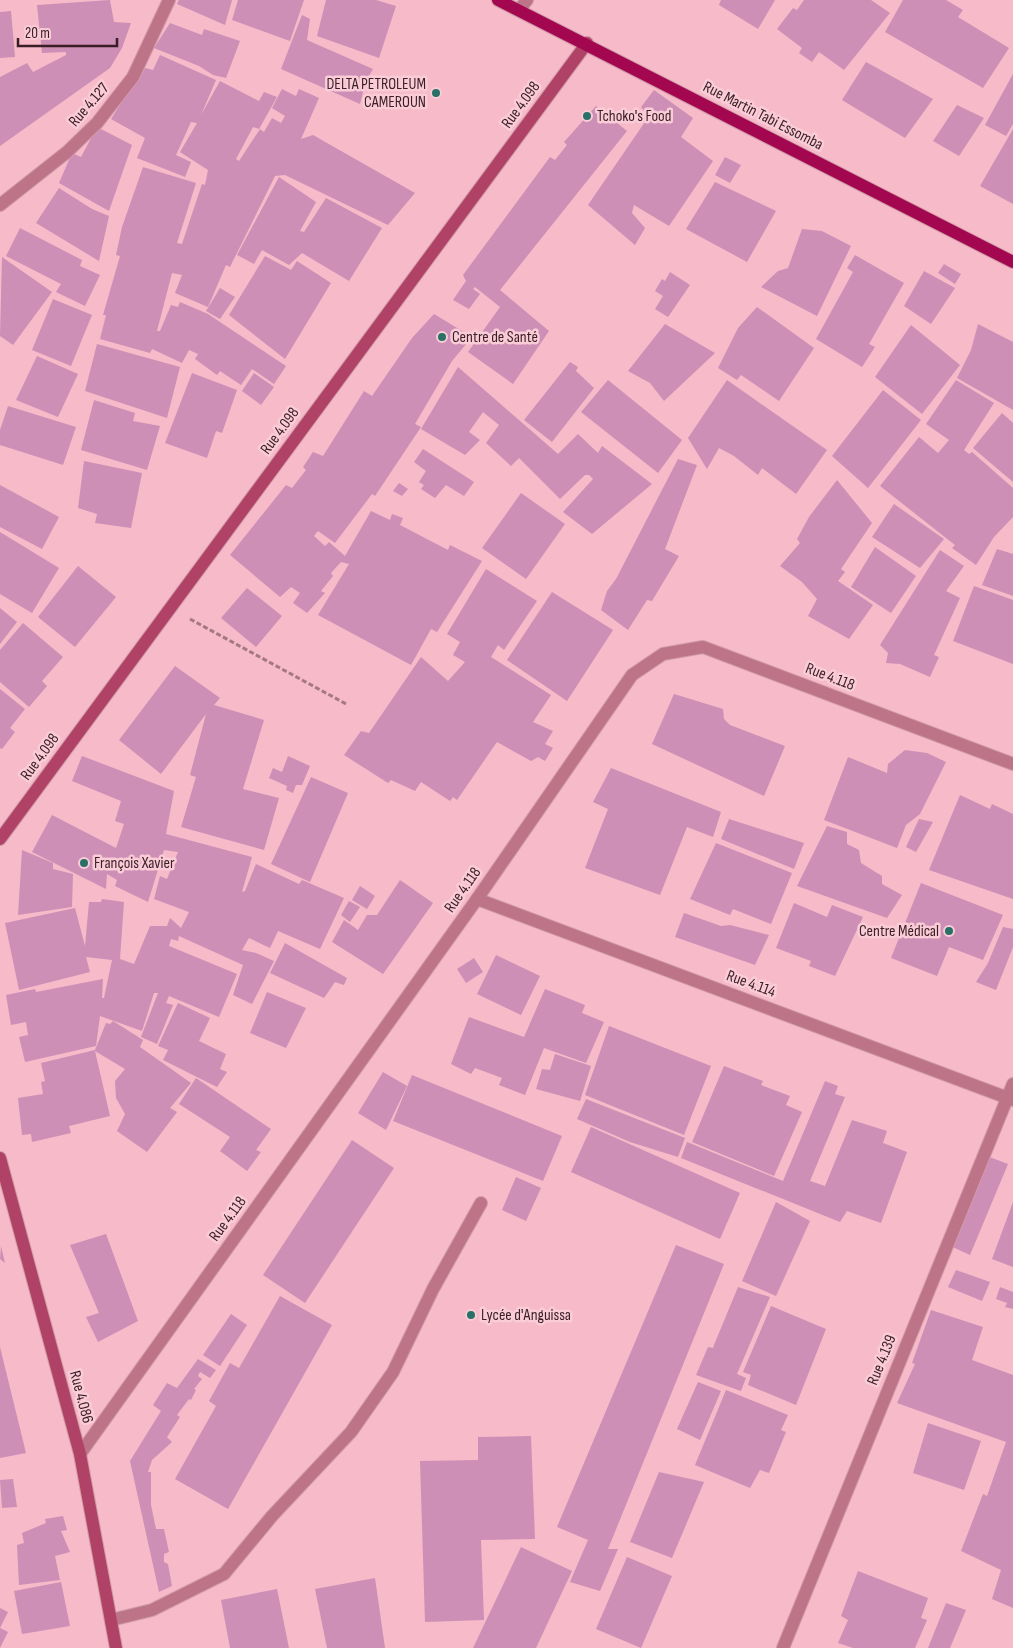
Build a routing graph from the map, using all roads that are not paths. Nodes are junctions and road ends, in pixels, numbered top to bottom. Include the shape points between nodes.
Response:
1 (169, 0) edge
2 (498, 0) edge
3 (523, 5) edge
4 (587, 44) junction
5 (0, 205) edge
6 (1013, 262) edge
7 (1013, 764) edge
8 (0, 839) edge
9 (477, 899) junction
10 (1013, 1084) edge
11 (1010, 1099) edge
12 (0, 1158) edge
13 (481, 1203) dead end
14 (80, 1454) junction
15 (111, 1620) junction
16 (116, 1648) edge
17 (783, 1648) edge

1 - 5 street, Rue 4.127 via 133,77 97,123 67,152
2 - 3 main road, Rue Martin Tabi Essomba
3 - 4 main road, Rue Martin Tabi Essomba
4 - 6 main road, Rue Martin Tabi Essomba
4 - 8 main road, Rue 4.098
7 - 9 street, Rue 4.118 via 703,647 663,654 632,675
9 - 11 street, Rue 4.114
9 - 14 street, Rue 4.118
10 - 11 street, Rue 4.139
11 - 17 street, Rue 4.139
12 - 14 main road, Rue 4.086
13 - 15 street via 433,1288 393,1372 351,1432 272,1516 224,1574 152,1610
14 - 15 main road, Rue 4.086
15 - 16 main road, Rue 4.086

